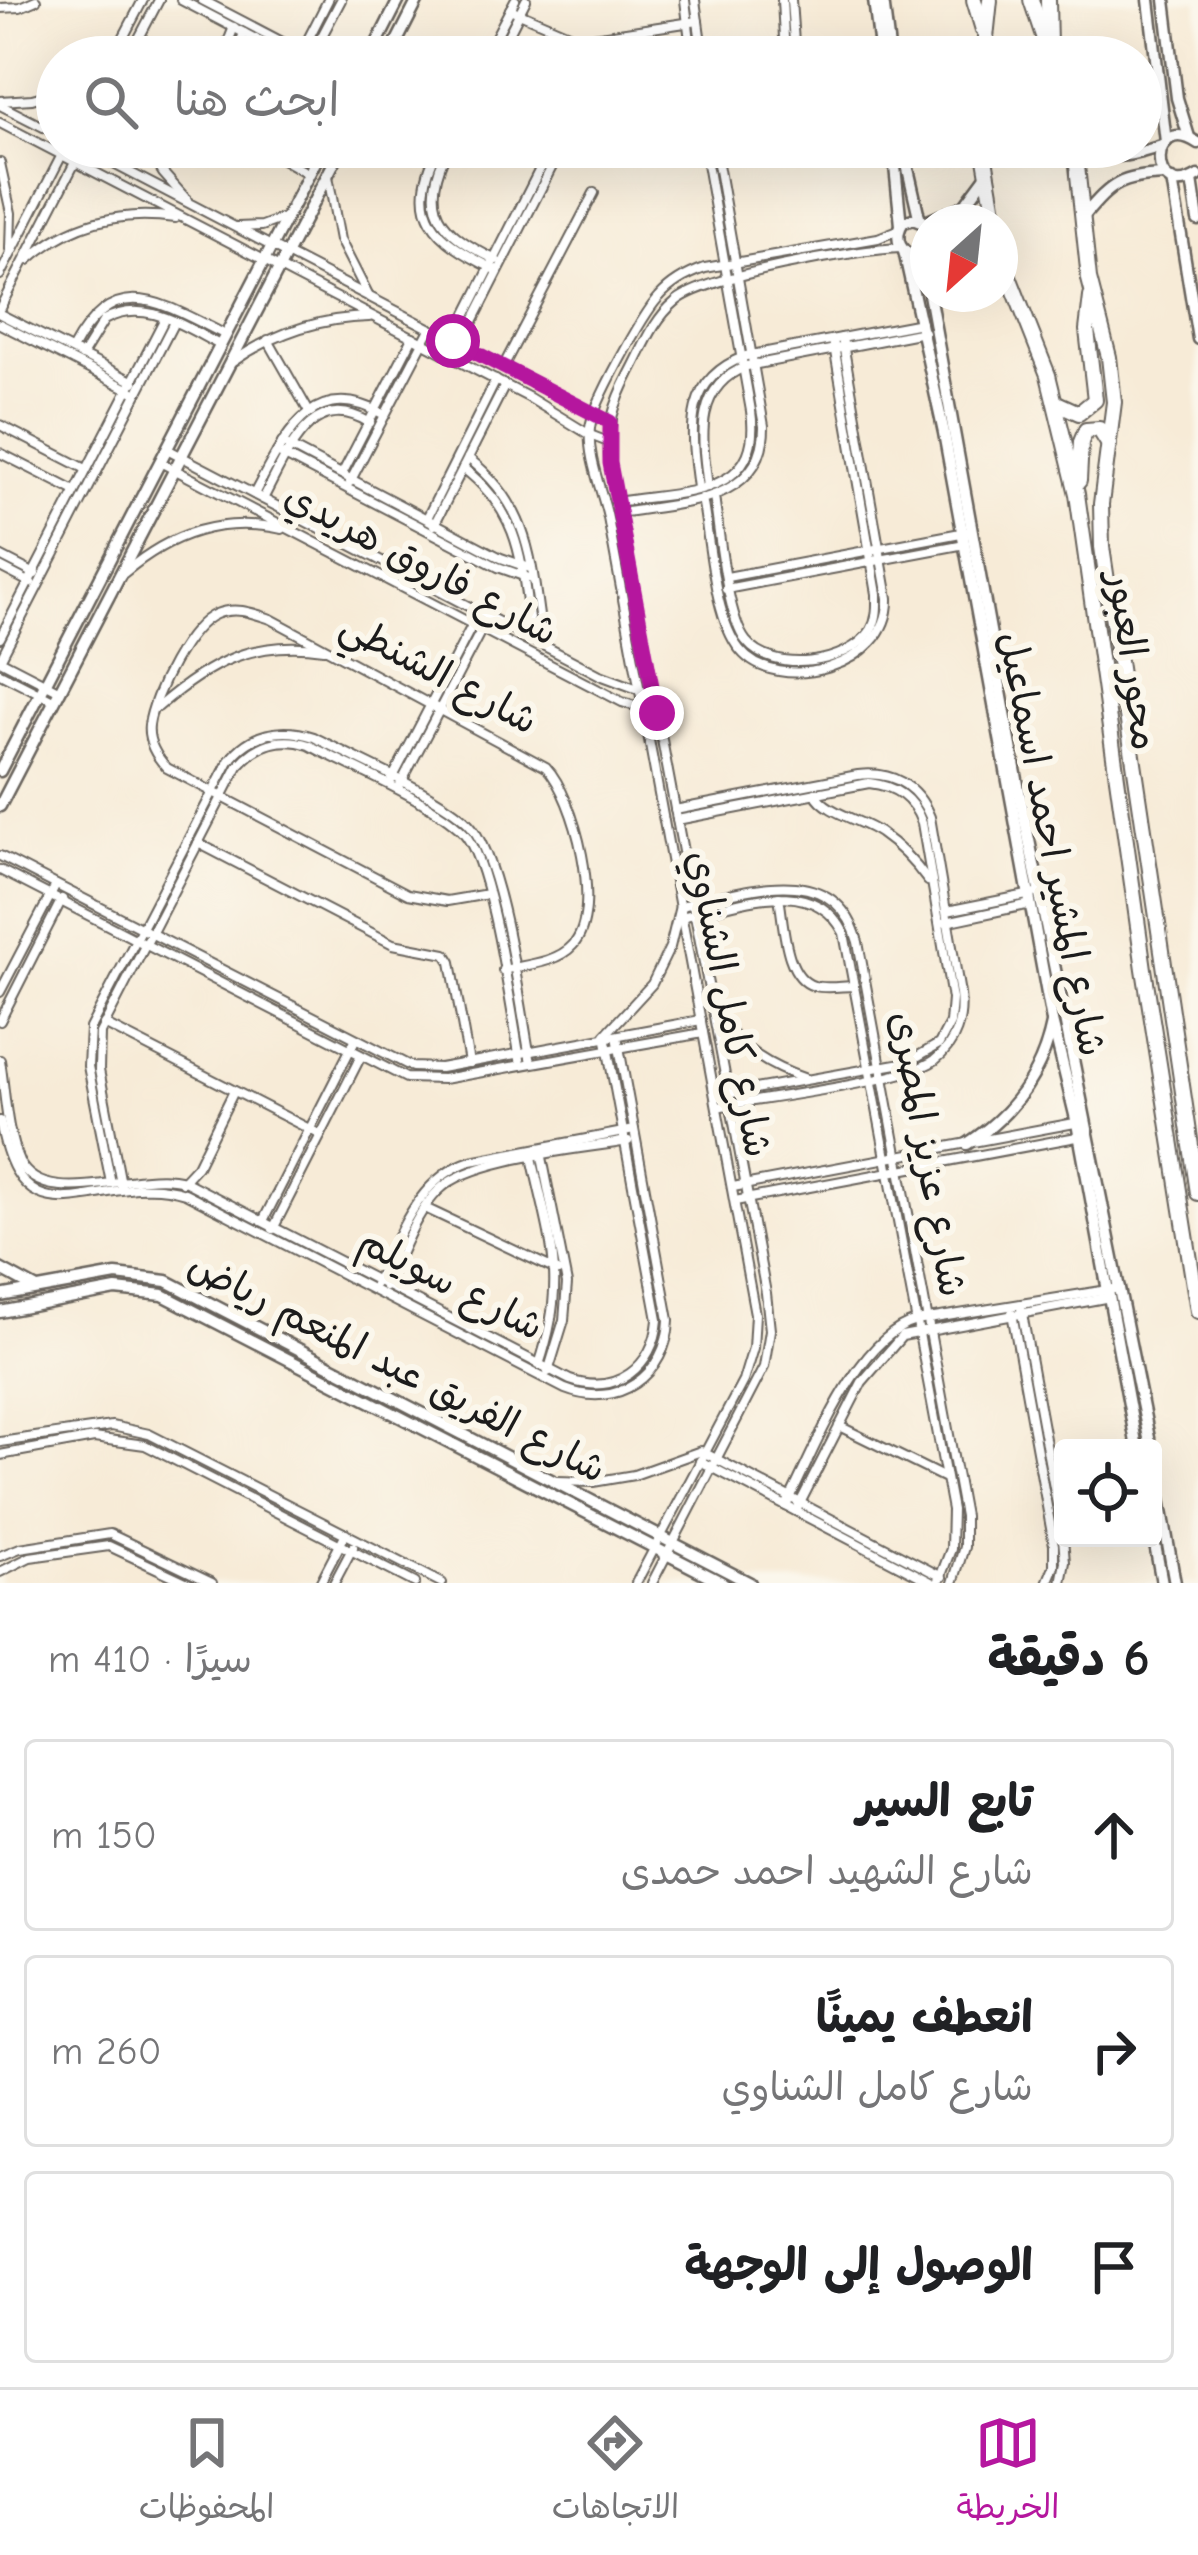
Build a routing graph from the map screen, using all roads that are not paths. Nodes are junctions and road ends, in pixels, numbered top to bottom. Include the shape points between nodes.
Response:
1 (36, 0) edge
2 (142, 0) edge
3 (159, 0) edge
4 (182, 0) edge
5 (202, 0) edge
6 (328, 0) edge
7 (341, 0) edge
8 (399, 0) edge
9 (418, 0) edge
10 (526, 0) edge
11 (685, 0) edge
12 (695, 0) edge
13 (782, 0) edge
14 (791, 0) edge
15 (874, 0) edge
16 (884, 0) edge
17 (974, 0) edge
18 (990, 0) edge
19 (1031, 0) edge
20 (1048, 0) edge
21 (1149, 0) edge
22 (1165, 0) edge
23 (0, 8) edge
24 (515, 8) edge
25 (693, 22) junction
26 (234, 27) junction
27 (882, 32) junction
28 (244, 33) junction
29 (985, 34) joint
30 (123, 36) edge
31 (142, 36) edge
32 (230, 36) edge
33 (243, 36) edge
34 (251, 36) edge
35 (265, 36) edge
36 (310, 36) edge
37 (315, 36) edge
38 (381, 36) edge
39 (400, 36) edge
40 (498, 36) edge
41 (504, 36) edge
42 (574, 36) edge
43 (600, 36) edge
44 (693, 36) edge
45 (697, 36) edge
46 (784, 36) edge
47 (794, 36) edge
48 (883, 36) edge
49 (1043, 36) edge
50 (1049, 36) edge
51 (1153, 36) edge
52 (36, 98) edge
53 (0, 103) edge
54 (0, 123) edge
55 (36, 123) edge
56 (1162, 125) edge
57 (36, 139) edge
58 (1194, 140) edge
59 (1164, 144) junction
60 (1162, 150) edge
61 (0, 163) edge
62 (1162, 167) edge
63 (55, 168) edge
64 (72, 168) edge
65 (85, 168) edge
66 (122, 168) edge
67 (160, 168) edge
68 (331, 168) edge
69 (431, 168) edge
70 (439, 168) edge
71 (541, 168) edge
72 (550, 168) edge
73 (707, 168) edge
74 (719, 168) edge
75 (899, 168) edge
76 (904, 168) edge
77 (986, 168) edge
78 (1078, 168) edge
79 (312, 169) edge
80 (328, 174) junction
81 (720, 175) junction
82 (987, 175) junction
83 (708, 177) junction
84 (1168, 177) junction
85 (1195, 178) edge
86 (594, 193) dead end
87 (915, 204) edge
88 (965, 204) edge
89 (993, 204) edge
90 (193, 206) junction
91 (1084, 216) junction
92 (287, 217) junction
93 (184, 219) junction
94 (910, 219) edge
95 (1198, 220) edge
96 (231, 226) junction
97 (900, 227) junction
98 (271, 247) junction
99 (903, 250) junction
100 (910, 253) edge
101 (286, 255) junction
102 (9, 257) junction
103 (264, 260) junction
104 (734, 263) junction
105 (22, 265) junction
106 (497, 265) junction
107 (722, 265) junction
108 (279, 268) junction
109 (0, 275) edge
110 (736, 276) junction
111 (724, 278) junction
112 (1092, 292) junction
113 (370, 298) junction
114 (1018, 300) edge
115 (155, 307) junction
116 (0, 311) edge
117 (933, 312) edge
118 (374, 317) junction
119 (169, 320) junction
120 (0, 324) edge
121 (923, 327) junction
122 (430, 329) junction
123 (412, 337) junction
124 (1198, 339) edge
125 (223, 340) junction
126 (268, 340) junction
127 (423, 342) junction
128 (457, 343) junction
129 (838, 344) junction
130 (72, 350) junction
131 (82, 356) junction
132 (747, 361) junction
133 (230, 363) junction
134 (503, 367) junction
135 (501, 382) junction
136 (134, 387) junction
137 (1057, 403) junction
138 (375, 410) junction
139 (309, 412) junction
140 (593, 413) junction
141 (385, 415) junction
142 (610, 422) junction
143 (0, 424) edge
144 (374, 425) junction
145 (590, 436) junction
146 (608, 442) junction
147 (1109, 445) junction
148 (167, 449) junction
149 (284, 450) junction
150 (0, 453) edge
151 (182, 457) junction
152 (160, 461) junction
153 (466, 463) junction
154 (86, 469) junction
155 (175, 469) junction
156 (344, 481) junction
157 (75, 491) junction
158 (705, 493) junction
159 (1077, 494) junction
160 (259, 497) junction
161 (617, 502) junction
162 (620, 513) junction
163 (429, 525) junction
164 (294, 532) junction
165 (969, 537) junction
166 (876, 555) junction
167 (0, 556) edge
168 (0, 567) edge
169 (526, 572) junction
170 (119, 578) junction
171 (35, 579) junction
172 (723, 584) junction
173 (484, 614) junction
174 (477, 627) junction
175 (0, 638) edge
176 (532, 640) junction
177 (544, 646) junction
178 (332, 650) junction
179 (0, 660) edge
180 (0, 673) edge
181 (43, 689) junction
182 (640, 692) junction
183 (654, 695) junction
184 (57, 696) junction
185 (436, 705) junction
186 (643, 711) junction
187 (153, 712) junction
188 (657, 713) junction
189 (1, 767) edge
190 (394, 785) junction
191 (814, 788) junction
192 (217, 796) junction
193 (0, 806) edge
194 (676, 815) junction
195 (198, 843) junction
196 (0, 856) edge
197 (0, 870) edge
198 (56, 886) junction
199 (933, 888) junction
200 (67, 891) junction
201 (488, 895) junction
202 (51, 896) junction
203 (779, 897) junction
204 (1035, 898) junction
205 (61, 902) junction
206 (694, 909) junction
207 (680, 912) junction
208 (943, 917) junction
209 (146, 932) junction
210 (140, 943) junction
211 (507, 969) junction
212 (854, 986) junction
213 (0, 992) edge
214 (713, 1011) junction
215 (701, 1020) junction
216 (0, 1021) edge
217 (1052, 1021) junction
218 (104, 1024) junction
219 (704, 1033) junction
220 (617, 1036) junction
221 (604, 1038) junction
222 (355, 1040) junction
223 (366, 1046) junction
224 (619, 1048) junction
225 (607, 1050) junction
226 (350, 1051) junction
227 (524, 1053) junction
228 (361, 1057) junction
229 (0, 1060) edge
230 (469, 1063) junction
231 (526, 1064) junction
232 (881, 1072) junction
233 (870, 1074) junction
234 (808, 1080) junction
235 (234, 1090) junction
236 (730, 1099) junction
237 (716, 1102) junction
238 (0, 1121) edge
239 (1082, 1122) junction
240 (310, 1129) junction
241 (321, 1135) junction
242 (635, 1135) junction
243 (1085, 1136) junction
244 (624, 1137) junction
245 (967, 1144) junction
246 (536, 1153) junction
247 (897, 1156) junction
248 (886, 1159) junction
249 (900, 1170) junction
250 (888, 1172) junction
251 (184, 1180) junction
252 (746, 1185) junction
253 (116, 1186) junction
254 (733, 1187) junction
255 (173, 1189) junction
256 (1198, 1193) edge
257 (748, 1198) junction
258 (735, 1201) junction
259 (421, 1206) junction
260 (261, 1226) junction
261 (272, 1231) junction
262 (0, 1269) edge
263 (561, 1271) junction
264 (379, 1287) junction
265 (38, 1289) junction
266 (1115, 1292) junction
267 (0, 1297) edge
268 (1016, 1309) junction
269 (1198, 1311) edge
270 (0, 1312) edge
271 (928, 1324) junction
272 (916, 1326) junction
273 (543, 1372) junction
274 (839, 1426) junction
275 (1136, 1439) edge
276 (1149, 1439) edge
277 (0, 1442) edge
278 (0, 1455) edge
279 (702, 1457) junction
280 (715, 1463) junction
281 (946, 1478) junction
282 (552, 1481) junction
283 (1054, 1496) edge
284 (793, 1504) junction
285 (1162, 1510) edge
286 (346, 1534) junction
287 (357, 1539) junction
288 (340, 1545) junction
289 (664, 1545) junction
290 (1054, 1547) edge
291 (1064, 1547) edge
292 (1154, 1547) edge
293 (351, 1550) junction
294 (0, 1556) edge
295 (0, 1572) edge
296 (1158, 1580) edge
297 (938, 1581) edge
298 (188, 1583) edge
299 (212, 1583) edge
300 (320, 1583) edge
301 (334, 1583) edge
302 (415, 1583) edge
303 (442, 1583) edge
304 (636, 1583) edge
305 (652, 1583) edge
306 (723, 1583) edge
307 (750, 1583) edge
308 (953, 1583) edge
309 (1047, 1583) edge
310 (1060, 1583) edge
311 (1175, 1583) edge

1 - 23 street
2 - 30 street
3 - 31 street
4 - 26 street
5 - 35 street
6 - 36 street
7 - 37 street
8 - 38 street
9 - 39 street
10 - 24 street
11 - 25 street
12 - 25 street
13 - 46 street
14 - 47 street
15 - 27 street
16 - 27 street
17 - 29 highway
18 - 29 highway
19 - 49 highway
20 - 50 highway
21 - 51 street
22 - 58 street via 1177,98
24 - 40 street
24 - 41 street
24 - 42 street
25 - 43 street
25 - 44 street
25 - 45 street
26 - 28 street
26 - 32 street
27 - 48 street
28 - 33 street
28 - 34 street
52 - 53 street
53 - 55 street
54 - 57 street
56 - 59 street
58 - 59 street via 1177,136
59 - 60 street
61 - 102 street via 11,213
62 - 84 street
63 - 102 street
64 - 105 street
65 - 93 street
66 - 90 street
67 - 90 street
68 - 80 street
69 - 106 street via 423,190 428,218 444,241
70 - 106 street via 438,214 452,235
71 - 106 street
72 - 106 street
73 - 83 street
74 - 81 street
75 - 97 street, شارع المشير احمد اسماعيل
76 - 87 street, شارع المشير احمد اسماعيل
77 - 82 highway
78 - 91 highway, محور العبور
79 - 92 street
80 - 101 street
80 - 113 street via 340,239
81 - 83 street
81 - 104 street
82 - 88 street
82 - 89 highway
83 - 107 street
84 - 85 street
84 - 91 street via 1114,184
84 - 124 street
85 - 95 street
86 - 134 street
90 - 96 street
91 - 112 highway, محور العبور
92 - 96 street
92 - 98 street
93 - 103 street
93 - 105 street via 95,221
94 - 97 street
96 - 98 street
97 - 99 street, شارع المشير احمد اسماعيل
97 - 104 street via 878,238
98 - 101 street
98 - 103 street
99 - 100 street
99 - 110 street, شارع كامل الشناوي
99 - 121 street, شارع المشير احمد اسماعيل
101 - 108 street
101 - 113 street
102 - 109 street
103 - 108 street
103 - 125 street
104 - 107 street
104 - 110 street
105 - 116 street
106 - 128 street
107 - 111 street
107 - 140 street via 692,273 657,298
108 - 118 street
108 - 133 street
110 - 111 street, شارع كامل الشناوي
110 - 132 street
111 - 132 street
111 - 142 street, شارع كامل الشناوي via 688,291 661,316
112 - 137 highway via 1087,330 1095,400 1079,413
112 - 147 highway, محور العبور via 1112,380
113 - 122 street
114 - 137 highway, محور العبور
115 - 119 street
115 - 125 street
115 - 130 street via 126,300 104,307
115 - 131 street via 111,316
116 - 130 street
117 - 165 street, شارع المشير احمد اسماعيل
118 - 123 street
118 - 126 street via 320,322
119 - 125 street
119 - 136 street
120 - 136 street
121 - 129 street
121 - 165 street, شارع المشير احمد اسماعيل
122 - 127 street
122 - 128 street
123 - 127 street
123 - 138 street
125 - 148 street
126 - 133 street
126 - 139 street
127 - 135 street
127 - 141 street
128 - 134 street
129 - 132 street
129 - 166 street
130 - 131 street
131 - 136 street
132 - 158 street via 751,448 736,474
132 - 158 street via 728,363 709,381 698,417
133 - 151 street
134 - 140 street
135 - 145 street
135 - 153 street
135 - 163 street
136 - 154 street
136 - 171 street
137 - 159 highway, محور العبور
138 - 139 street via 343,401
138 - 141 street
138 - 144 street
139 - 149 street
140 - 142 street
140 - 145 street, شارع كامل الشناوي
141 - 144 street
142 - 146 street, شارع كامل الشناوي
143 - 154 street
144 - 149 street via 350,414 323,416
144 - 156 street
145 - 146 street
145 - 182 street, شارع كامل الشناوي
146 - 161 street, شارع كامل الشناوي
147 - 159 highway via 1099,429 1083,434
147 - 256 highway, محور العبور via 1102,547
148 - 151 street, شارع فاروق هريدي
148 - 152 street
149 - 156 street
149 - 160 street
150 - 157 street
151 - 155 street
151 - 160 street, شارع فاروق هريدي
152 - 155 street, شارع فاروق هريدي
152 - 181 street
153 - 163 street
153 - 169 street via 501,504
154 - 157 street
155 - 164 street, شارع فاروق هريدي
155 - 170 street
156 - 163 street
157 - 171 street
158 - 161 street
158 - 162 street
158 - 172 street
159 - 269 highway, محور العبور
160 - 173 street, شارع فاروق هريدي
161 - 162 street, شارع كامل الشناوي
162 - 183 street, شارع كامل الشناوي
163 - 169 street
164 - 170 street via 242,524 200,529 160,545
164 - 174 street, شارع فاروق هريدي
165 - 166 street
165 - 204 street, شارع المشير احمد اسماعيل
166 - 172 street
166 - 172 street via 875,620 840,657 791,662 756,652
167 - 171 street
168 - 171 street
169 - 176 street
169 - 177 street
170 - 184 street
171 - 175 street
171 - 179 street
173 - 174 street
173 - 176 street, شارع فاروق هريدي
174 - 185 street
174 - 186 street, شارع فاروق هريدي
176 - 177 street, شارع فاروق هريدي
177 - 182 street, شارع فاروق هريدي
178 - 185 street, شارع الشنطي
178 - 187 street via 236,655
178 - 187 street, شارع الشنطي via 271,619 237,610 212,615 193,631
179 - 181 street
180 - 181 street
181 - 184 street
181 - 189 street
182 - 183 street, شارع فاروق هريدي
182 - 186 street, شارع كامل الشناوي
183 - 188 street, شارع كامل الشناوي
184 - 193 street
185 - 190 street
185 - 211 street, شارع الشنطي via 536,758 569,802 586,923 563,954
186 - 188 street, شارع فاروق هريدي
186 - 207 street, شارع كامل الشناوي
187 - 192 street via 150,736 159,759
188 - 194 street, شارع كامل الشناوي
190 - 192 street via 287,741 246,757
190 - 201 street via 460,829 481,861
190 - 211 street via 457,814 485,846
191 - 194 street
191 - 199 street via 820,803 893,843
191 - 199 street via 869,783 905,796 922,823
191 - 208 street via 873,773 913,789 930,817
192 - 195 street
192 - 201 street via 408,894 446,901
192 - 209 street
194 - 206 street, شارع كامل الشناوي
195 - 209 street
195 - 230 street via 393,944 446,954
196 - 198 street
197 - 202 street
198 - 200 street
198 - 202 street
199 - 208 street
200 - 205 street
200 - 209 street
201 - 211 street
202 - 205 street
202 - 213 street
203 - 206 street, شارع عزيز المصرى
203 - 212 street, شارع عزيز المصرى via 817,902 837,920
203 - 212 street via 801,978
204 - 208 street
204 - 217 street, شارع المشير احمد اسماعيل
204 - 239 street, شارع المشير احمد اسماعيل
205 - 210 street
205 - 216 street
206 - 207 street, شارع عزيز المصرى
206 - 214 street, شارع كامل الشناوي
206 - 232 street, شارع عزيز المصرى via 793,885 836,901 859,942
207 - 215 street, شارع كامل الشناوي
207 - 221 street via 662,966
208 - 232 street via 962,1004 958,1029 924,1067
209 - 210 street
209 - 222 street
210 - 218 street
210 - 226 street
210 - 253 street via 88,1037
211 - 227 street
212 - 233 street, شارع عزيز المصرى
214 - 234 street via 757,1057
214 - 236 street, شارع كامل الشناوي
215 - 219 street, شارع كامل الشناوي
215 - 220 street
217 - 239 street, شارع المشير احمد اسماعيل
217 - 245 street via 1023,1095
218 - 235 street
218 - 253 street via 99,1070
219 - 224 street
219 - 237 street, شارع كامل الشناوي
220 - 221 street
220 - 224 street, شارع سويلم
221 - 225 street, شارع سويلم
221 - 227 street
222 - 223 street
222 - 226 street
223 - 228 street
223 - 230 street via 412,1067
224 - 225 street
224 - 242 street, شارع سويلم
225 - 231 street
225 - 244 street, شارع سويلم
226 - 228 street
226 - 240 street
227 - 230 street
227 - 231 street
228 - 231 street via 418,1080
228 - 241 street
229 - 253 street, شارع سويلم via 24,1169 59,1188
232 - 233 street
232 - 247 street, شارع عزيز المصرى
233 - 234 street
233 - 236 street
233 - 248 street, شارع عزيز المصرى
234 - 236 street
235 - 240 street
235 - 251 street
236 - 237 street
236 - 252 street, شارع كامل الشناوي
237 - 254 street, شارع كامل الشناوي
238 - 253 street, شارع سويلم via 12,1169 34,1191 56,1198
239 - 243 street, شارع المشير احمد اسماعيل
239 - 245 street
240 - 241 street
240 - 260 street
241 - 261 street
242 - 244 street
242 - 273 street, شارع سويلم via 669,1320 663,1352 646,1376 617,1394 578,1394
243 - 249 street
243 - 266 street, شارع المشير احمد اسماعيل
244 - 246 street
244 - 273 street, شارع سويلم via 657,1307 654,1344 632,1374 608,1384
245 - 247 street
246 - 259 street via 448,1169
246 - 263 street
247 - 248 street
247 - 249 street, شارع عزيز المصرى
248 - 250 street, شارع عزيز المصرى
248 - 252 street
249 - 250 street
249 - 271 street, شارع عزيز المصرى
250 - 257 street
250 - 272 street, شارع عزيز المصرى
251 - 253 street, شارع سويلم via 158,1176
251 - 255 street
251 - 260 street, شارع سويلم
252 - 254 street
252 - 257 street, شارع كامل الشناوي
253 - 255 street, شارع سويلم
254 - 258 street, شارع كامل الشناوي
255 - 260 street, شارع سويلم
257 - 258 street
257 - 280 street, شارع كامل الشناوي via 768,1349
258 - 279 street, شارع كامل الشناوي via 753,1297 753,1348
259 - 263 street
259 - 264 street
260 - 261 street, شارع سويلم
261 - 264 street, شارع سويلم
262 - 265 street
263 - 273 street via 566,1308
264 - 273 street, شارع سويلم
265 - 267 street, شارع الفريق عبد المنعم رياض
265 - 282 street, شارع الفريق عبد المنعم رياض via 116,1275 166,1281
266 - 268 street
266 - 275 street, شارع المشير احمد اسماعيل
266 - 276 street, شارع المشير احمد اسماعيل
268 - 271 street
268 - 283 street
270 - 289 street, شارع الفريق عبد المنعم رياض via 116,1290 163,1295
271 - 272 street
271 - 308 street, شارع عزيز المصرى via 964,1516
272 - 274 street via 878,1360
272 - 281 street, شارع عزيز المصرى
272 - 284 street via 882,1341 860,1368
274 - 281 street
274 - 284 street
277 - 286 street via 131,1429
278 - 288 street via 94,1438 128,1441
279 - 280 street
279 - 282 street via 697,1450 614,1480
279 - 289 street, شارع كامل الشناوي
280 - 284 street
280 - 289 street, شارع كامل الشناوي
281 - 297 street, شارع عزيز المصرى via 953,1536
282 - 289 street, شارع الفريق عبد المنعم رياض
284 - 297 street
285 - 311 street
286 - 287 street
286 - 288 street
287 - 293 street
287 - 303 street
288 - 293 street
288 - 300 street
289 - 304 street, شارع كامل الشناوي
289 - 305 street, شارع كامل الشناوي
289 - 306 street, شارع الفريق عبد المنعم رياض
289 - 307 street, شارع الفريق عبد المنعم رياض
290 - 309 street
291 - 310 street
292 - 296 street
293 - 301 street
293 - 302 street
294 - 299 street via 110,1534
295 - 298 street via 30,1557 100,1545
297 - 308 street

